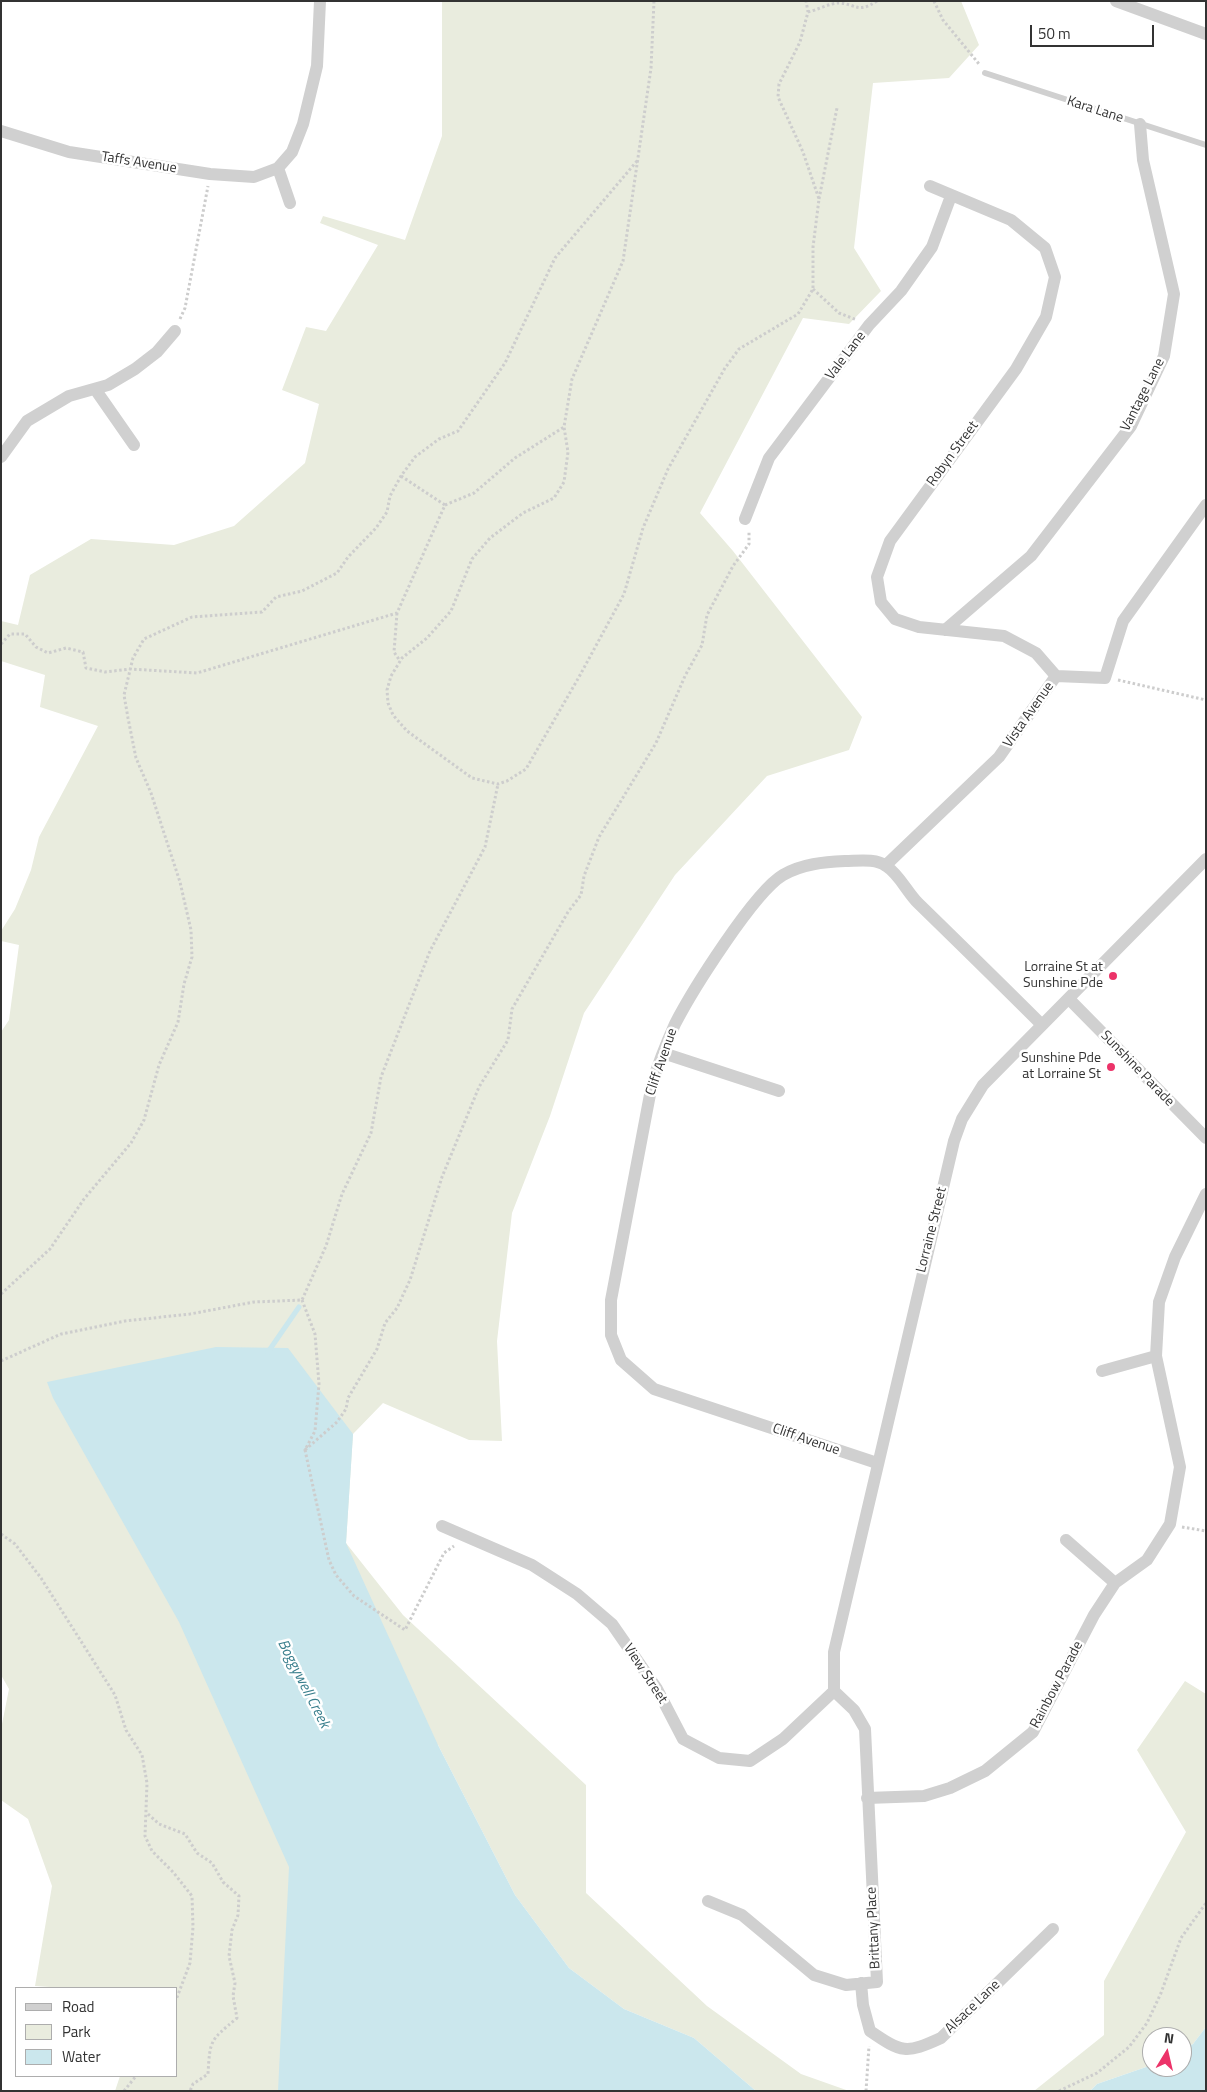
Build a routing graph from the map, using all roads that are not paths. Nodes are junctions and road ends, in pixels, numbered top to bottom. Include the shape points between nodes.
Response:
1 (320, 1) edge
2 (1116, 1) edge
3 (1206, 34) edge
4 (985, 73) road end
5 (1140, 124) junction
6 (1, 131) edge
7 (1206, 145) edge
8 (278, 168) junction
9 (930, 186) dead end
10 (952, 196) junction
11 (290, 202) dead end
12 (175, 331) road end
13 (95, 389) junction
14 (134, 445) dead end
15 (1, 457) edge
16 (1206, 505) edge
17 (745, 520) road end
18 (945, 630) junction
19 (1056, 676) junction
20 (1206, 860) edge
21 (886, 865) junction
22 (1069, 999) junction
23 (1042, 1025) junction
24 (663, 1053) junction
25 (779, 1091) dead end
26 (1206, 1138) edge
27 (1206, 1194) edge
28 (1156, 1356) junction
29 (1102, 1371) dead end
30 (877, 1464) junction
31 (442, 1526) dead end
32 (1066, 1540) dead end
33 (1115, 1583) junction
34 (834, 1691) junction
35 (868, 1798) junction
36 (708, 1901) dead end
37 (1053, 1929) dead end
38 (861, 1983) junction

1 - 8 street via 317,66 304,124 292,152
2 - 3 street
4 - 5 lane, Kara Lane
5 - 7 lane, Kara Lane
5 - 18 street, Vantage Lane via 1143,160 1174,294 1164,356 1131,426 1031,556
6 - 8 street, Taffs Avenue via 69,152 210,174 254,177
8 - 11 street
9 - 10 street, Robyn Street
10 - 17 street, Vale Lane via 932,247 769,458
10 - 18 street, Robyn Street via 1012,220 1045,248 1055,278 1046,317 1016,369 890,541 877,577 881,602 895,619 919,627
12 - 13 street via 157,352 135,369 108,386
13 - 14 street
13 - 15 street via 69,396 28,420
16 - 19 street, Vista Avenue via 1123,622 1105,678
18 - 19 street, Robyn Street via 1004,636 1036,653
19 - 21 street, Vista Avenue via 1000,757
20 - 22 street, Lorraine Street
21 - 23 street via 908,893
21 - 24 street, Cliff Avenue via 870,861 820,863 792,870 772,882 735,930 699,986 676,1023
22 - 23 street, Lorraine Street
22 - 26 street, Sunshine Parade
23 - 30 street, Lorraine Street via 983,1085 962,1119 954,1141
24 - 25 street
24 - 30 street, Cliff Avenue via 652,1084 611,1300 611,1335 621,1360 654,1389
27 - 28 street, Rainbow Parade via 1175,1257 1160,1302
28 - 29 street
28 - 33 street, Rainbow Parade via 1180,1467 1170,1524 1147,1560
30 - 34 street, Lorraine Street via 834,1652
31 - 34 street, View Street via 532,1566 577,1594 612,1624 657,1689 683,1739 719,1758 750,1761 783,1739
32 - 33 street
33 - 35 street, Rainbow Parade via 1094,1615 1033,1732 985,1771 950,1788 924,1796
34 - 35 street, Brittany Place via 854,1710 866,1729
35 - 38 street, Brittany Place via 877,1982
36 - 38 street, Brittany Place via 742,1915 814,1975 846,1985
37 - 38 street, Alsace Lane via 941,2038 919,2048 896,2049 870,2032

